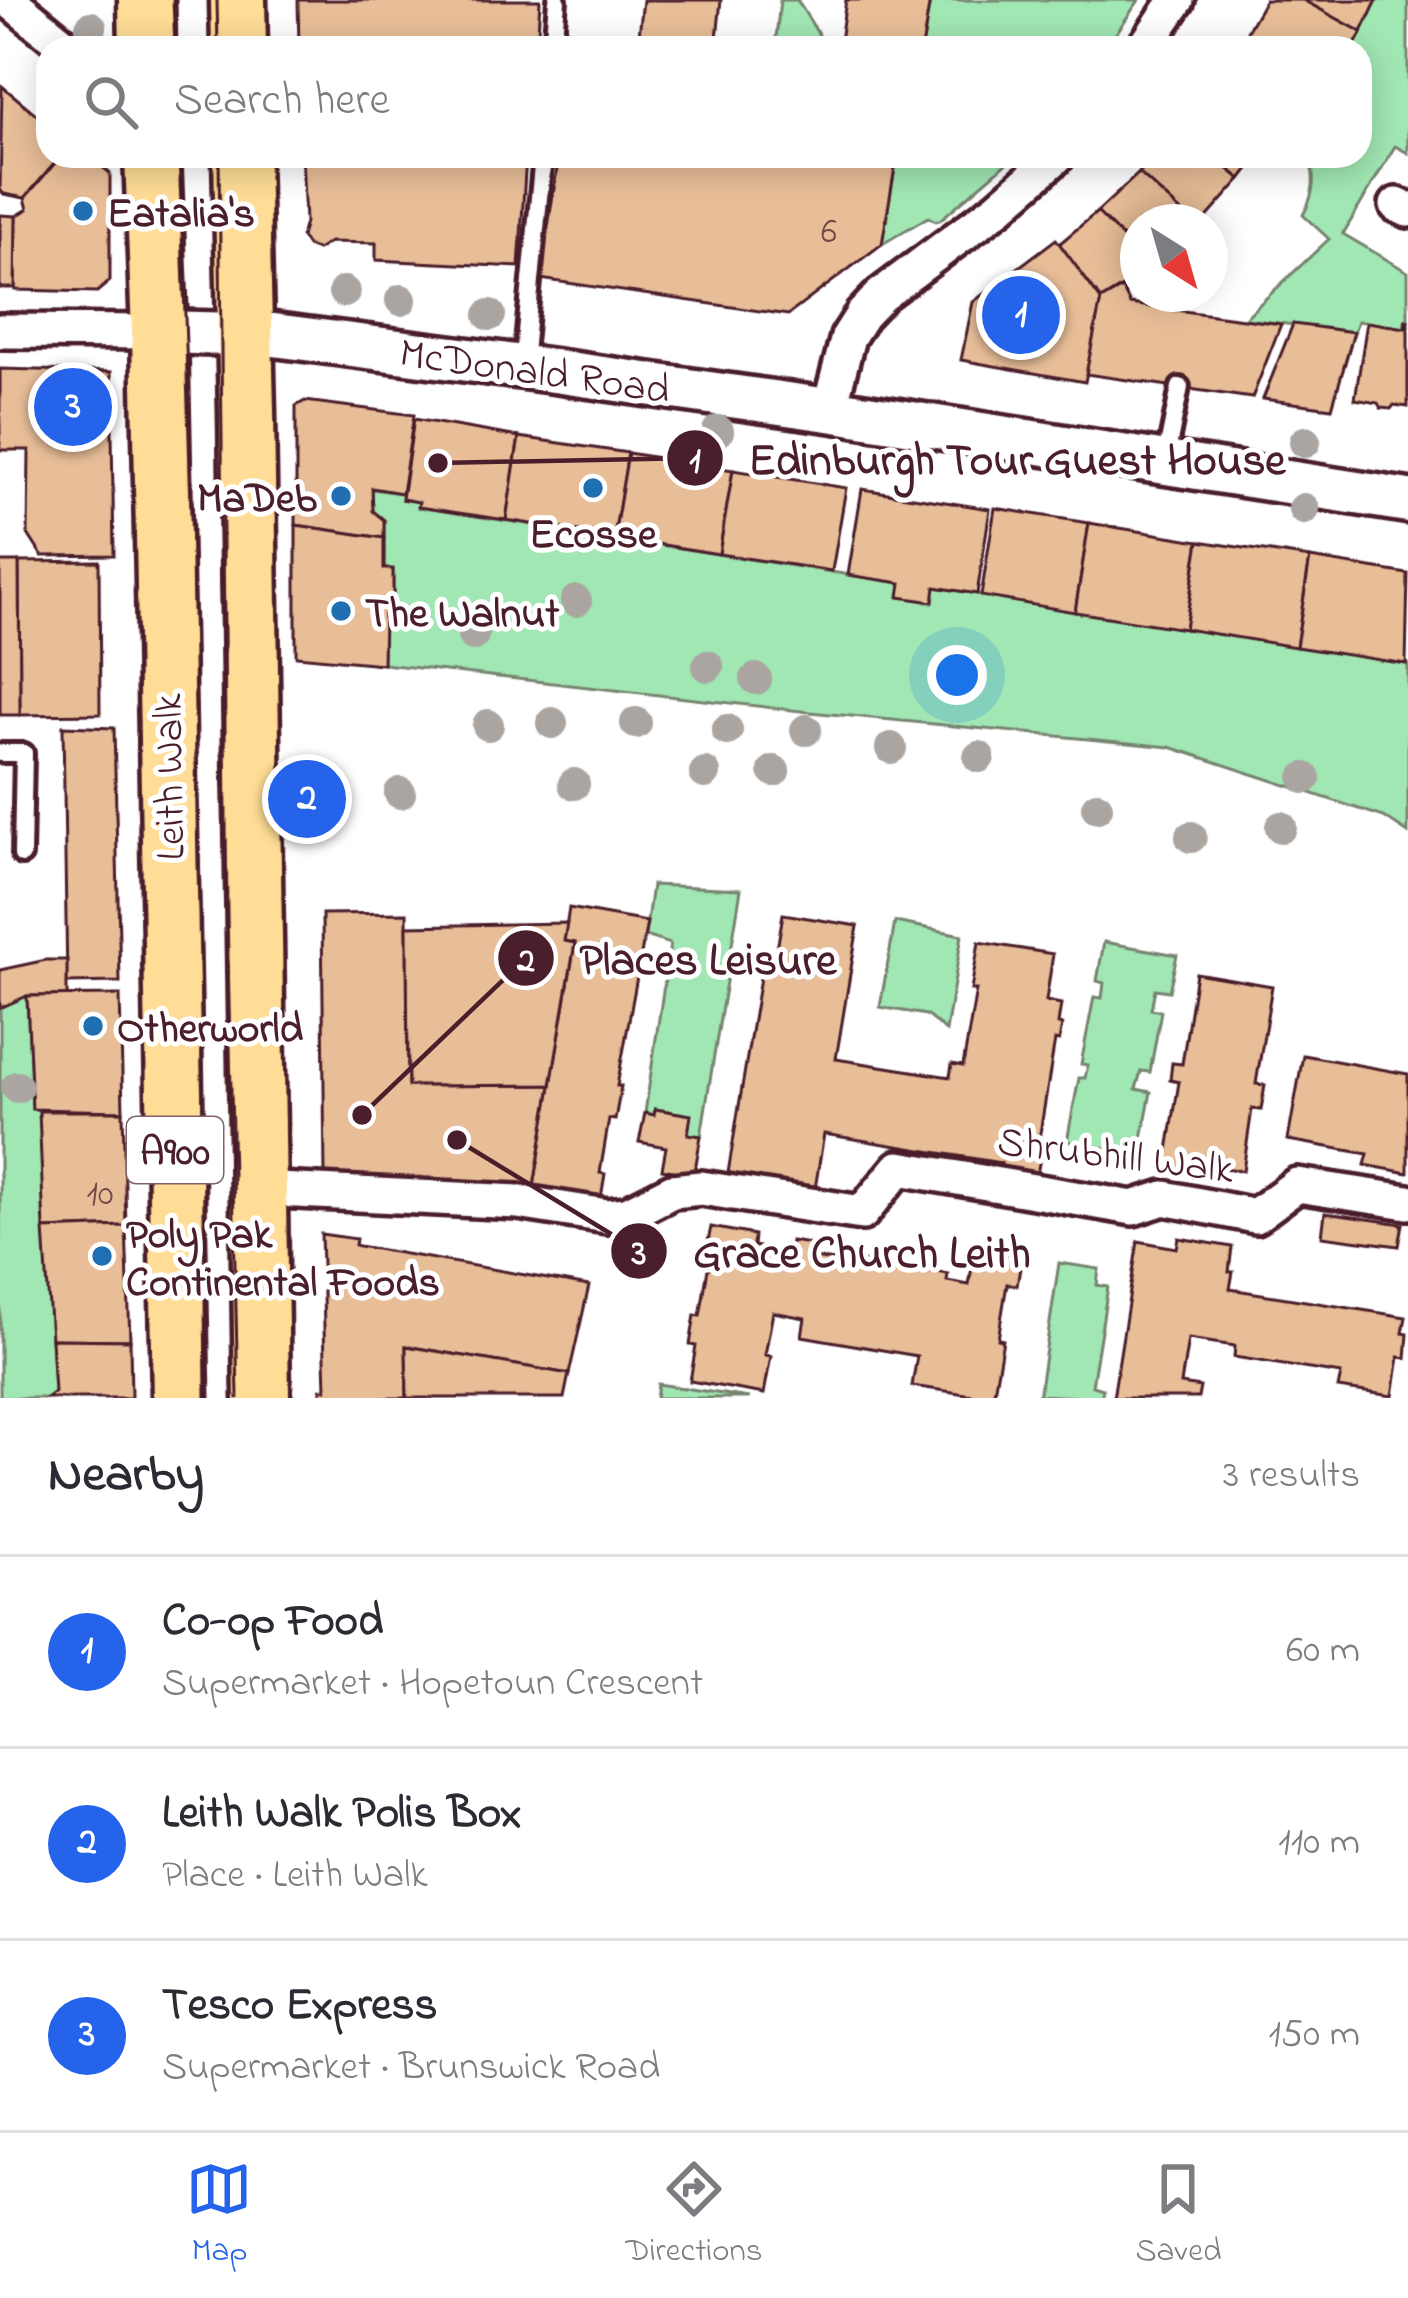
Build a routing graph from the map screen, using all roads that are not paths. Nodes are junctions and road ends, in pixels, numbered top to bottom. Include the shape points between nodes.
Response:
1 (9, 0) edge
2 (146, 0) edge
3 (238, 0) edge
4 (556, 0) edge
5 (1177, 0) edge
6 (53, 36) edge
7 (147, 36) edge
8 (239, 36) edge
9 (554, 36) edge
10 (1152, 36) edge
11 (152, 168) edge
12 (241, 168) edge
13 (542, 168) edge
14 (1044, 168) edge
15 (0, 331) edge
16 (159, 332) junction
17 (245, 334) junction
18 (523, 366) junction
19 (1180, 387) dead end
20 (829, 410) junction
21 (1165, 463) junction
22 (1408, 501) edge
23 (0, 753) edge
24 (22, 855) dead end
25 (257, 1189) junction
26 (1408, 1202) edge
27 (181, 1398) edge
28 (262, 1398) edge

1 - 6 street
2 - 7 main road
3 - 8 main road
4 - 9 lane
5 - 10 street
11 - 16 main road, Leith Walk / A900
12 - 17 main road, Leith Walk / A900
13 - 18 lane
14 - 20 street via 862,315 848,337
15 - 16 street
16 - 17 street, McDonald Road
16 - 27 main road, Leith Walk / A900
17 - 18 street, McDonald Road
17 - 25 main road, Leith Walk / A900
18 - 20 street, McDonald Road
19 - 21 lane
20 - 21 street, McDonald Road
21 - 22 street, McDonald Road
23 - 24 lane via 24,753
25 - 26 street, Shrubhill Walk via 518,1202 607,1216 701,1188 862,1214 899,1168 1133,1208 1164,1198 1255,1216 1298,1185
25 - 28 main road, Leith Walk / A900

